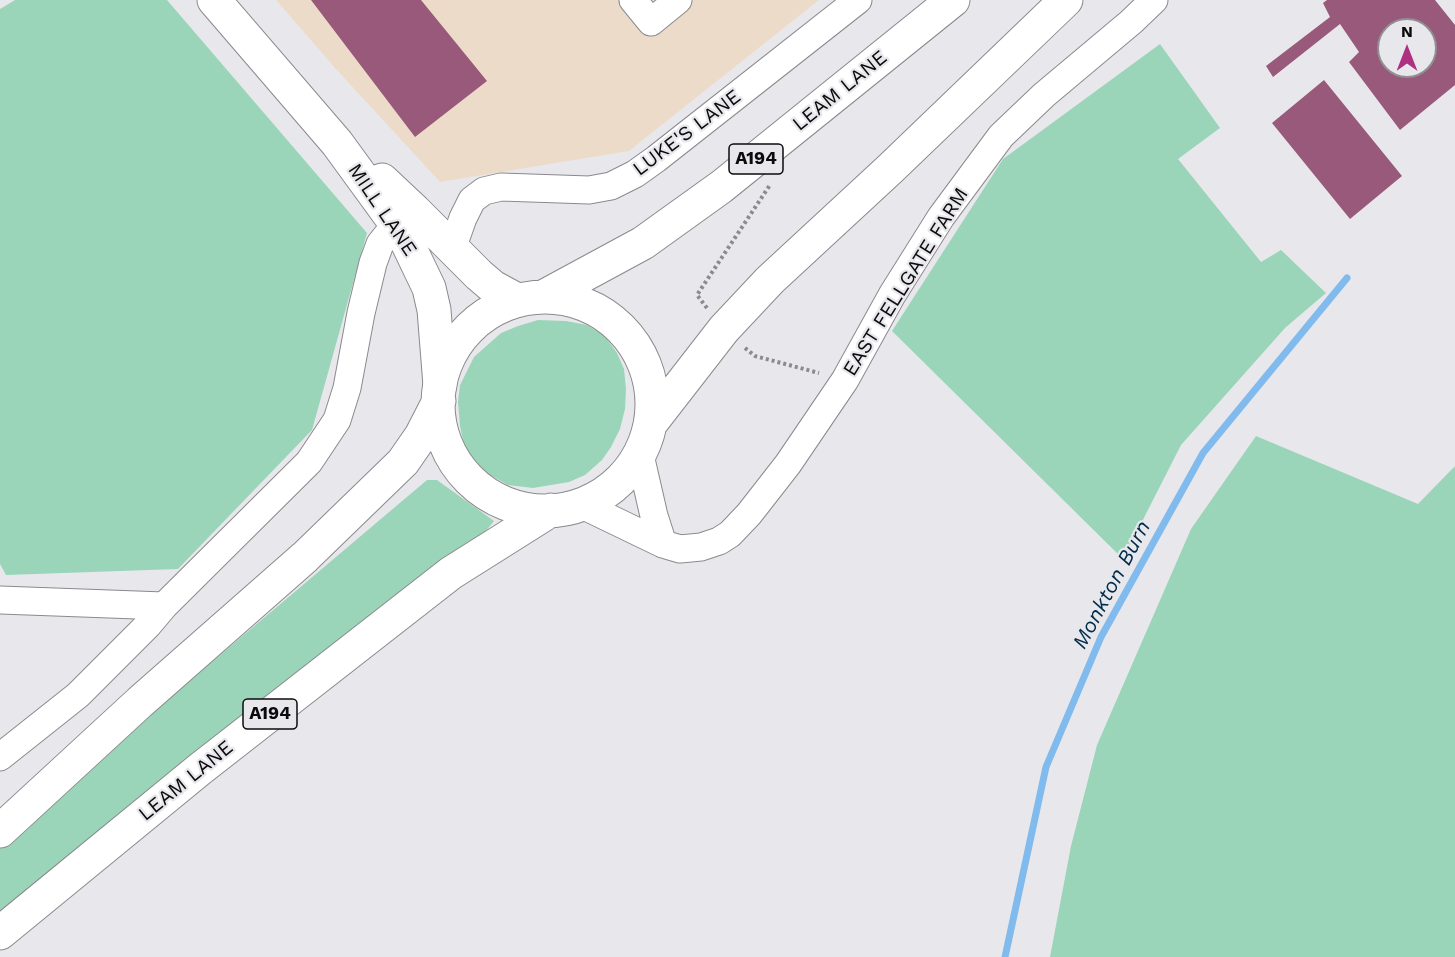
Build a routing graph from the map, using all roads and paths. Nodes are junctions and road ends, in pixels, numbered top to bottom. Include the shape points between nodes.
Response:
1 (214, 0) edge
2 (633, 0) edge
3 (678, 0) edge
4 (858, 0) edge
5 (952, 0) edge
6 (1066, 0) edge
7 (1154, 0) edge
8 (337, 143) junction
9 (396, 224) junction
10 (452, 249) junction
11 (770, 280) junction
12 (531, 298) junction
13 (440, 393) junction
14 (646, 430) junction
15 (565, 507) junction
16 (663, 544) junction
17 (0, 600) edge
18 (164, 606) junction
19 (0, 757) edge
20 (0, 831) edge
21 (0, 933) edge

1 - 8 main road, MILL LANE
2 - 3 street via 651,22
4 - 10 street, LUKE'S LANE via 635,174 610,186 589,190 501,187 484,191 472,201
5 - 12 main road, LEAM LANE / A194 via 721,188 643,243
6 - 11 main road, LEAM LANE
7 - 16 street, EAST FELLGATE FARM via 1002,136 941,217 845,380 749,514 719,541 680,549
8 - 9 main road, MILL LANE
8 - 10 main road, MILL LANE via 394,191
9 - 13 main road, MILL LANE via 429,288 436,321
9 - 18 street via 380,244 373,263 338,420 309,462
10 - 12 main road, MILL LANE via 493,287
11 - 14 main road, LEAM LANE via 733,300 676,357
11 - 14 main road, LEAM LANE via 758,315 681,414 667,430
12 - 13 main road, LEAM LANE via 494,309 475,323 447,362
12 - 14 main road via 571,299 595,309 616,323 634,343 646,366
13 - 15 main road, LEAM LANE via 444,438 451,455 472,483 508,505 529,510
13 - 20 main road, LEAM LANE via 421,435 403,462 305,557
14 - 15 main road, LEAM LANE via 628,471 615,485 598,496
14 - 16 street via 654,516
15 - 16 street, EAST FELLGATE FARM
15 - 21 main road, LEAM LANE / A194 via 451,573 200,769
17 - 18 street
18 - 19 street via 78,695

